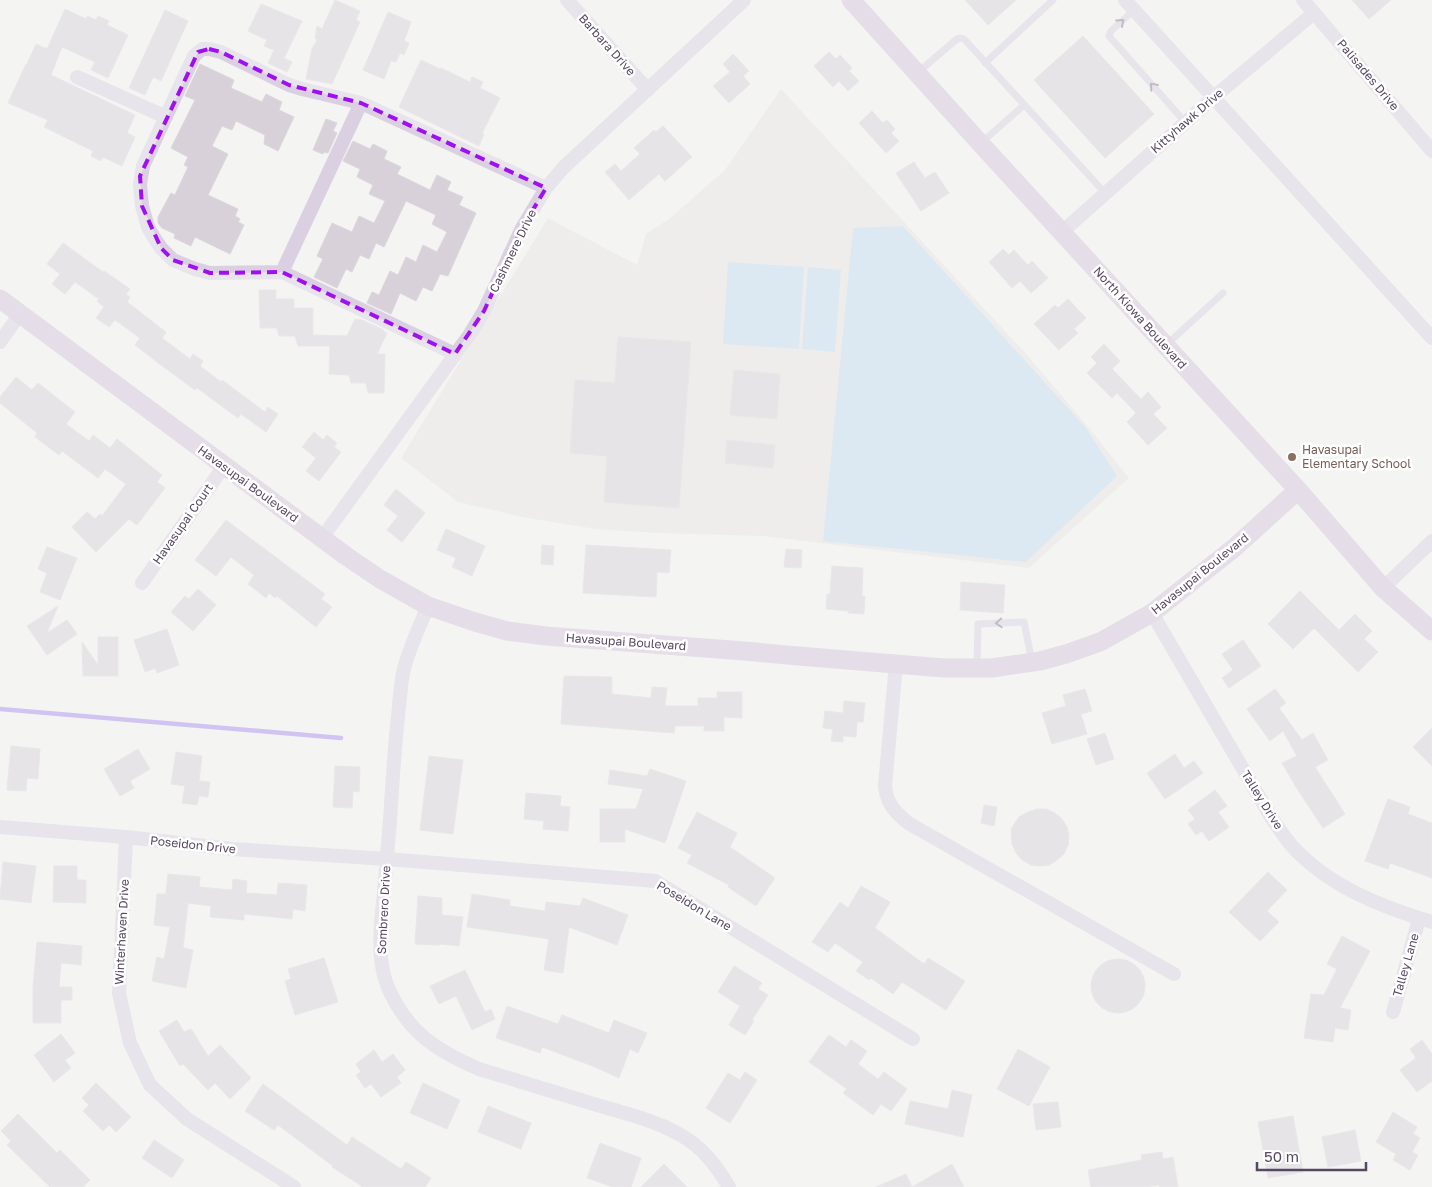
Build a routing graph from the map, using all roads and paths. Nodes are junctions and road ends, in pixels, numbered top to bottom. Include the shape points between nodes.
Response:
1 (567, 0) edge
2 (744, 0) edge
3 (851, 0) edge
4 (1053, 0) edge
5 (1303, 0) edge
6 (1130, 5) edge
7 (1314, 13) junction
8 (985, 62) junction
9 (917, 74) junction
10 (77, 77) dead end
11 (648, 90) junction
12 (1214, 97) junction
13 (361, 103) junction
14 (1024, 105) junction
15 (166, 117) junction
16 (1185, 122) junction
17 (980, 143) junction
18 (1432, 151) edge
19 (546, 188) junction
20 (1106, 193) junction
21 (1062, 232) junction
22 (282, 272) junction
23 (1223, 293) dead end
24 (0, 299) edge
25 (20, 314) junction
26 (1432, 338) edge
27 (0, 342) edge
28 (1165, 346) junction
29 (455, 354) junction
30 (224, 466) junction
31 (1298, 490) junction
32 (322, 538) junction
33 (1432, 541) edge
34 (142, 583) dead end
35 (1383, 588) junction
36 (428, 606) junction
37 (1152, 613) junction
38 (1432, 631) edge
39 (1032, 662) junction
40 (896, 664) junction
41 (977, 668) junction
42 (0, 827) edge
43 (126, 837) junction
44 (387, 859) junction
45 (1426, 921) edge
46 (1174, 974) dead end
47 (1393, 1012) dead end
48 (913, 1039) dead end
49 (294, 1187) edge
50 (729, 1187) edge

1 - 11 street, Barbara Drive
2 - 11 street, Cashmere Drive
3 - 9 street, North Kiowa Boulevard
4 - 8 lane
5 - 7 street, Palisades Drive
6 - 12 street
16 -> 6 lane via 1109,36
7 - 12 street, Kittyhawk Drive
7 - 18 street, Palisades Drive
8 - 9 lane via 961,38
8 - 14 lane
9 - 17 street, North Kiowa Boulevard
10 - 15 street
11 - 19 street, Cashmere Drive via 564,167
12 - 16 street, Kittyhawk Drive
12 - 26 street
13 - 15 street via 289,85 221,52 202,49 194,56
13 - 19 street
13 - 22 street
14 - 17 lane
14 - 20 lane
15 - 22 street via 143,166 140,184 148,227 162,248 173,260 210,274
16 - 20 street, Kittyhawk Drive
17 - 21 street, North Kiowa Boulevard
19 - 29 street, Cashmere Drive via 522,228 484,311
20 - 21 street, Kittyhawk Drive
21 - 28 street, North Kiowa Boulevard
22 - 29 street
23 - 28 lane
24 - 25 street, Havasupai Boulevard
25 - 27 street
25 - 30 street, Havasupai Boulevard
28 - 31 street, North Kiowa Boulevard
29 - 32 street, Cashmere Drive
30 - 32 street, Havasupai Boulevard
30 - 34 street, Havasupai Court
31 - 35 street, North Kiowa Boulevard
31 - 37 street, Havasupai Boulevard via 1234,548
32 - 36 street, Havasupai Boulevard via 380,579
33 - 35 street
35 - 38 street, North Kiowa Boulevard
36 - 40 street, Havasupai Boulevard via 499,628 546,636
36 - 44 street, Sombrero Drive via 403,672
37 - 39 street, Havasupai Boulevard via 1100,642
37 - 45 street, Talley Drive via 1266,808 1291,844 1331,879 1394,910
39 - 41 street, Havasupai Boulevard
39 -> 41 lane via 1024,622 978,624
40 - 41 street, Havasupai Boulevard
40 - 46 street via 885,786 890,806 908,823
42 - 43 street, Poseidon Drive
43 - 44 street, Poseidon Drive via 232,849
43 - 49 street, Winterhaven Drive via 119,993 130,1043 150,1085 187,1119
44 - 48 street, Poseidon Lane via 655,881
44 - 50 street, Sombrero Drive via 380,954 386,983 394,1001 424,1039 479,1070 664,1127 690,1141 709,1158
45 - 47 street, Talley Lane

